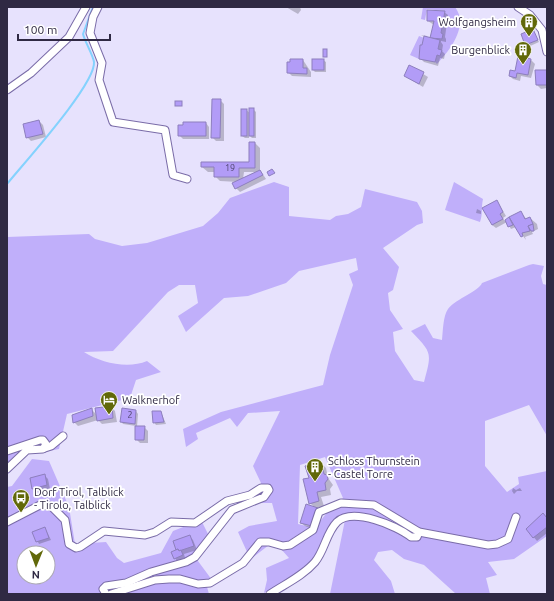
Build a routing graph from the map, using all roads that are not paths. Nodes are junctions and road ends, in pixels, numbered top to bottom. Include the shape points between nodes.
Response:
1 (86, 7) edge
2 (98, 7) edge
3 (518, 7) edge
4 (547, 52) edge
5 (7, 90) edge
6 (187, 179) dead end
7 (63, 436) dead end
8 (45, 448) junction
9 (7, 451) edge
10 (7, 469) edge
11 (516, 517) dead end
12 (7, 522) edge
13 (419, 532) junction
14 (106, 594) edge
15 (111, 594) edge
16 (270, 594) edge

1 - 5 street via 69,37 31,73
2 - 6 street via 90,33 102,64 99,80 112,122 165,130 173,175
3 - 4 street via 530,15 542,30
7 - 8 street
8 - 9 street via 45,442 40,440
8 - 10 street via 27,450
11 - 13 street via 508,539 493,545
12 - 14 street via 40,505 51,506 65,520 68,544 76,548 104,531 144,535 155,532 171,522 195,523 227,501 261,488 270,490 264,497 232,510 195,557 126,583 106,586 103,589
13 - 15 street via 374,505 341,503 319,512 313,530 302,538 287,546 260,542 244,563 210,583 198,584 180,579 155,580
13 - 16 street via 417,537 411,537 400,529 371,519 344,518 336,523 311,566

